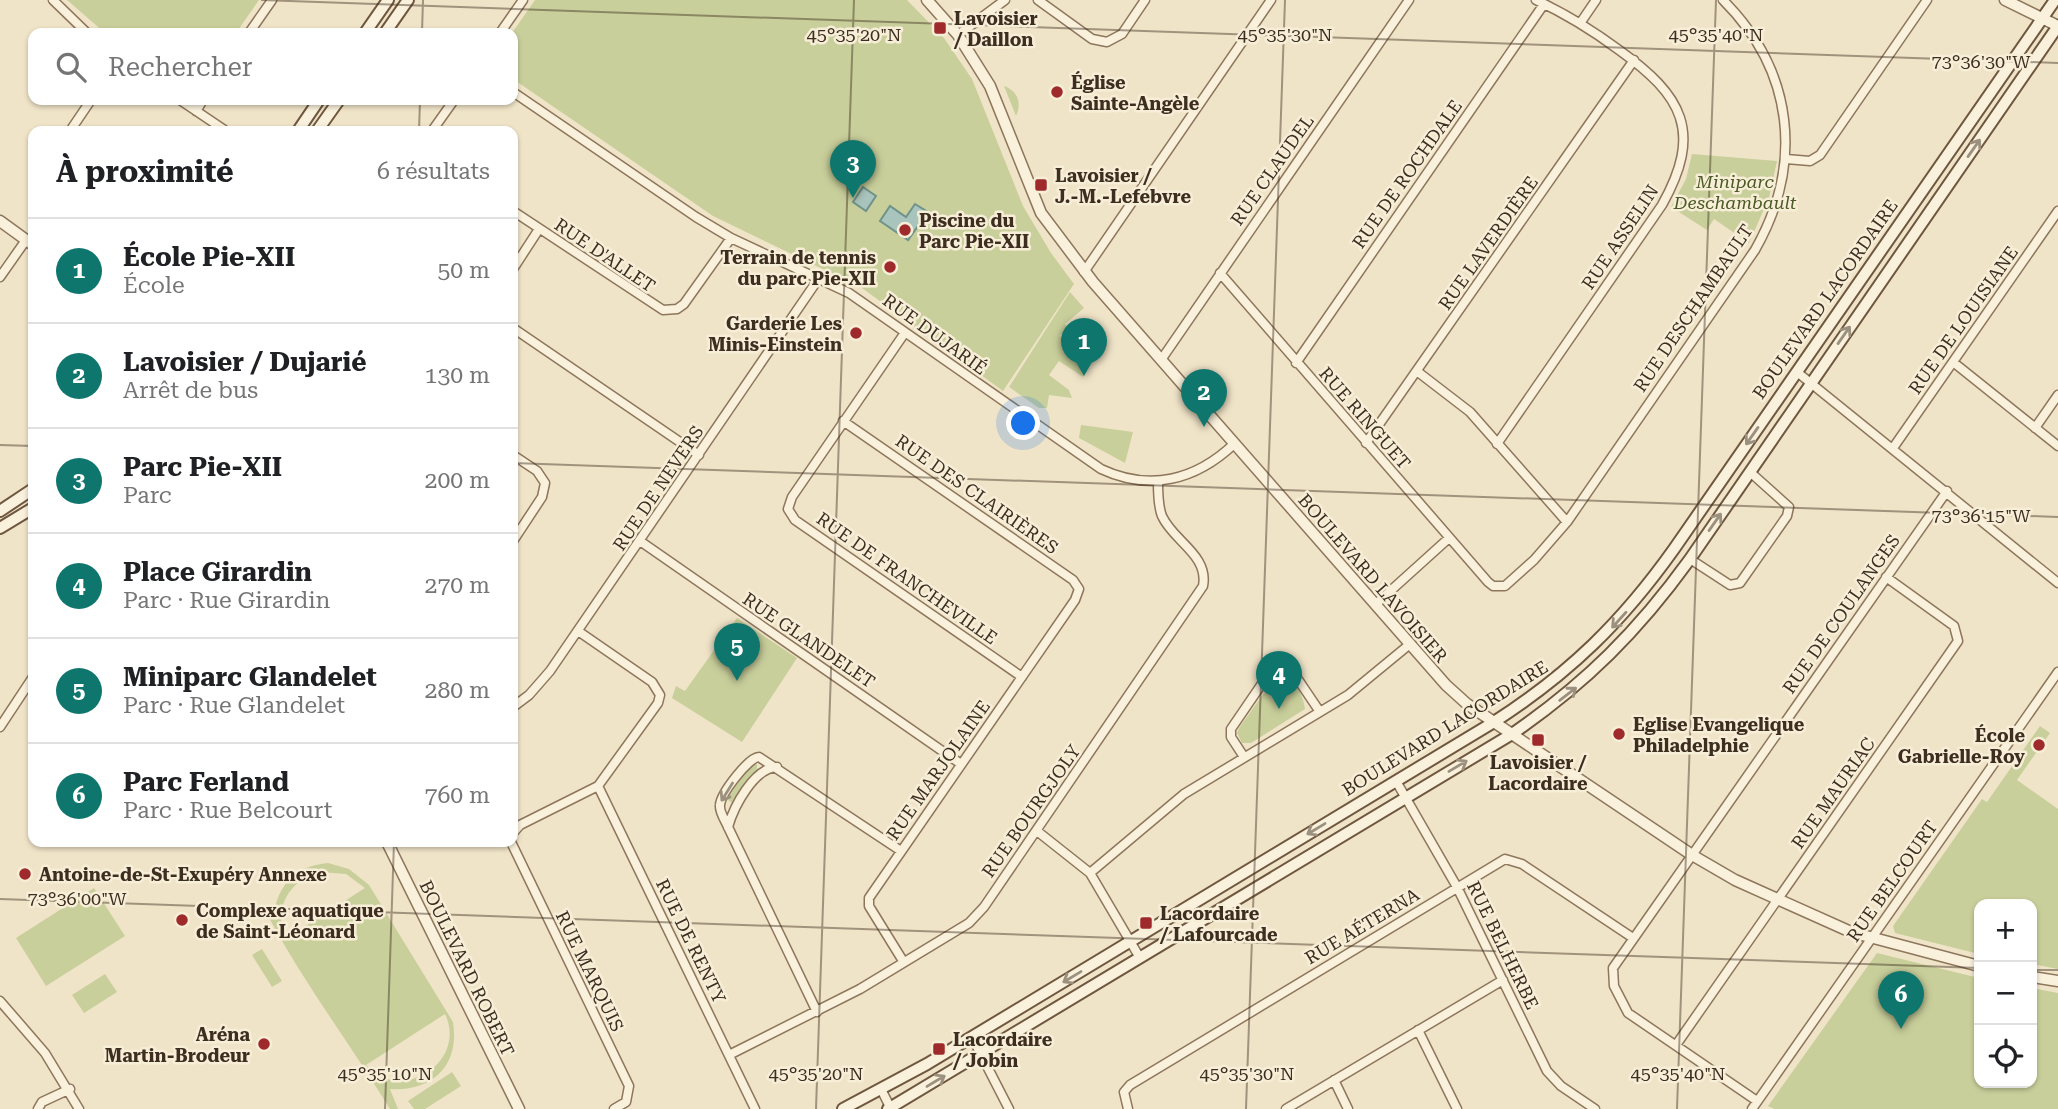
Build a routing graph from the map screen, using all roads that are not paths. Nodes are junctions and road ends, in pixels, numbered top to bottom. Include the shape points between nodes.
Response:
1 (53, 0) edge
2 (272, 0) edge
3 (388, 0) edge
4 (408, 0) edge
5 (523, 0) edge
6 (927, 0) edge
7 (1005, 0) edge
8 (1038, 0) edge
9 (1145, 0) edge
10 (1271, 0) edge
11 (1409, 0) edge
12 (1597, 0) edge
13 (1723, 0) edge
14 (1927, 0) edge
15 (2005, 0) edge
16 (2055, 0) edge
17 (1540, 2) edge
18 (2041, 17) junction
19 (1581, 22) junction
20 (2058, 26) edge
21 (83, 28) edge
22 (252, 28) edge
23 (368, 28) edge
24 (388, 28) edge
25 (503, 28) edge
26 (958, 35) junction
27 (1634, 60) junction
28 (518, 95) edge
29 (88, 105) edge
30 (187, 105) edge
31 (200, 105) edge
32 (316, 105) edge
33 (335, 105) edge
34 (450, 105) edge
35 (196, 111) junction
36 (73, 126) edge
37 (218, 126) edge
38 (301, 126) edge
39 (321, 126) edge
40 (436, 126) edge
41 (1786, 159) junction
42 (2058, 211) edge
43 (518, 214) edge
44 (0, 221) edge
45 (539, 229) junction
46 (732, 238) junction
47 (28, 241) edge
48 (28, 243) edge
49 (518, 261) edge
50 (1084, 272) junction
51 (1220, 273) junction
52 (0, 277) edge
53 (819, 278) junction
54 (518, 331) edge
55 (904, 334) junction
56 (1161, 360) junction
57 (1953, 362) junction
58 (1296, 363) junction
59 (1418, 372) junction
60 (1797, 372) junction
61 (1811, 383) junction
62 (2058, 395) edge
63 (844, 421) junction
64 (2035, 428) junction
65 (1366, 443) junction
66 (1234, 444) junction
67 (1497, 444) junction
68 (2058, 446) edge
69 (1894, 448) junction
70 (699, 455) junction
71 (518, 458) edge
72 (1750, 472) junction
73 (1158, 482) junction
74 (1948, 491) junction
75 (28, 492) edge
76 (0, 511) edge
77 (28, 511) edge
78 (1567, 522) junction
79 (0, 528) edge
80 (518, 533) edge
81 (1449, 538) junction
82 (640, 541) junction
83 (1690, 559) junction
84 (1886, 577) junction
85 (1489, 582) joint
86 (2058, 583) edge
87 (1075, 600) joint
88 (1377, 603) junction
89 (578, 631) junction
90 (1410, 644) junction
91 (2058, 672) edge
92 (1022, 677) junction
93 (28, 685) edge
94 (518, 703) edge
95 (1320, 712) junction
96 (1494, 722) junction
97 (0, 727) edge
98 (1512, 734) junction
99 (1244, 757) junction
100 (961, 764) junction
101 (777, 767) junction
102 (1396, 781) junction
103 (598, 786) junction
104 (1405, 797) junction
105 (518, 827) edge
106 (727, 827) junction
107 (1037, 831) junction
108 (389, 847) edge
109 (513, 847) edge
110 (901, 851) junction
111 (1692, 855) junction
112 (1090, 873) junction
113 (1457, 887) junction
114 (1777, 901) junction
115 (1633, 938) junction
116 (1871, 939) junction
117 (1130, 942) junction
118 (1140, 958) junction
119 (903, 961) junction
120 (1974, 965) edge
121 (2037, 978) edge
122 (1503, 980) junction
123 (2058, 981) edge
124 (0, 1001) edge
125 (817, 1013) junction
126 (1418, 1030) junction
127 (972, 1037) junction
128 (1676, 1045) junction
129 (982, 1054) junction
130 (729, 1055) junction
131 (1334, 1080) junction
132 (69, 1089) junction
133 (882, 1091) junction
134 (1754, 1105) edge
135 (38, 1109) edge
136 (79, 1109) edge
137 (519, 1109) edge
138 (614, 1109) edge
139 (755, 1109) edge
140 (844, 1109) edge
141 (890, 1109) edge
142 (1009, 1109) edge
143 (1128, 1109) edge
144 (1286, 1109) edge
145 (1348, 1109) edge
146 (1457, 1109) edge
147 (1595, 1109) edge

1 - 21 street
2 - 22 street
3 - 23 main road
4 - 24 main road
5 - 25 street
6 - 26 street, BOULEVARD LAVOISIER
7 - 26 street
8 - 9 street via 1092,38 1107,42 1122,34
10 - 50 street
11 - 51 street, RUE CLAUDEL
12 - 19 street
13 - 41 street, RUE DESCHAMBAULT via 1751,32 1775,80
14 - 41 street via 1820,155 1810,160
15 - 18 street
16 - 18 main road, BOULEVARD LACORDAIRE
17 - 19 street, RUE ASSELIN
17 - 58 street, RUE DE ROCHDALE
18 - 20 street
18 - 60 main road, BOULEVARD LACORDAIRE
19 - 27 street, RUE ASSELIN
61 -> 20 main road, BOULEVARD LACORDAIRE
26 - 50 street, BOULEVARD LAVOISIER via 990,86 1041,213
27 - 59 street, RUE LAVERDIÈRE
27 - 67 street, RUE ASSELIN via 1656,77 1678,110 1684,144 1678,172 1662,205
28 - 46 street, RUE DUJARIÉ
29 - 36 street
30 - 35 street
31 - 35 street
32 - 38 main road
33 - 39 main road
34 - 40 street
35 - 37 street
41 - 78 street, RUE DESCHAMBAULT via 1777,199 1755,250
42 - 57 street, RUE DE LOUISIANE
43 - 45 street, RUE D'ALLET
44 - 47 street
45 - 46 street, RUE D'ALLET via 663,310 684,304
45 - 49 street
46 - 53 street, RUE DUJARIÉ
48 - 52 street
50 - 56 street, BOULEVARD LAVOISIER
51 - 56 street, RUE CLAUDEL
51 - 58 street, RUE RINGUET
53 - 55 street, RUE DUJARIÉ via 864,302
53 - 70 street, RUE DE NEVERS
54 - 70 street
55 - 63 street
55 - 73 street, RUE DUJARIÉ via 1101,469 1127,479
56 - 66 street, BOULEVARD LAVOISIER
57 - 64 street
57 - 69 street, RUE DE LOUISIANE
58 - 65 street, RUE RINGUET
59 - 65 street, RUE LAVERDIÈRE
59 - 67 street via 1462,405
60 - 61 street
60 -> 96 main road, BOULEVARD LACORDAIRE via 1617,623 1561,675
61 - 69 street
61 - 72 main road, BOULEVARD LACORDAIRE
62 - 64 street
63 - 87 street, RUE DES CLAIRIÈRES via 1073,580 1079,589
63 - 92 street, RUE DE FRANCHEVILLE via 792,497 788,509 795,520
64 - 68 street
65 - 81 street, RUE RINGUET
66 - 73 street, RUE DUJARIÉ via 1191,475
66 - 88 street, BOULEVARD LAVOISIER
67 - 78 street
69 - 74 street
70 - 82 street, RUE DE NEVERS
71 - 80 street via 545,483 542,497
83 -> 72 main road, BOULEVARD LACORDAIRE
72 - 83 street via 1785,500 1787,516 1740,583 1730,585
73 - 107 street, RUE BOURGJOLY via 1161,513 1200,563 1203,586
74 - 84 street, RUE DE COULANGES
74 - 86 street
75 - 76 main road
77 - 79 main road
78 - 85 street, RUE DESCHAMBAULT via 1510,583 1498,587
81 - 85 street, RUE RINGUET
81 - 88 street
82 - 89 street, RUE DE NEVERS
82 - 100 street, RUE GLANDELET
98 -> 83 main road, BOULEVARD LACORDAIRE via 1604,663
84 - 111 street, RUE DE COULANGES
84 - 114 street, RUE MAURIAC via 1954,626 1958,641
87 - 92 street, RUE MARJOLAINE
88 - 90 street, BOULEVARD LAVOISIER
89 - 94 street, RUE DE NEVERS via 540,684
89 - 103 street via 652,682 660,695 655,709
90 - 95 street
90 - 96 street, BOULEVARD LAVOISIER via 1466,704
91 - 116 street, RUE BELCOURT
92 - 100 street, RUE MARJOLAINE
93 - 97 street
95 - 99 street
95 - 99 street via 1291,669 1274,666 1231,729
96 - 98 street, BOULEVARD LAVOISIER
96 - 102 main road, BOULEVARD LACORDAIRE
104 -> 98 main road, BOULEVARD LACORDAIRE
98 - 111 street, BOULEVARD LAVOISIER
99 - 112 street via 1184,794
100 - 110 street, RUE MARJOLAINE
101 - 106 street via 760,772
101 -> 106 street via 760,757 748,761 720,804
101 - 110 street
102 - 104 street, RUE BELHERBE
102 -> 117 main road, BOULEVARD LACORDAIRE
103 - 105 street
103 - 130 street, RUE DE RENTY
104 - 113 street, RUE BELHERBE
104 - 118 main road, BOULEVARD LACORDAIRE
106 - 125 street
107 - 112 street
107 - 119 street, RUE BOURGJOLY via 978,914
108 - 137 street, BOULEVARD ROBERT
109 - 138 street, RUE MARQUIS via 629,1086 626,1102
110 - 119 street, RUE MARJOLAINE via 868,902
111 - 114 street, BOULEVARD LAVOISIER
111 - 115 street, RUE DE COULANGES
112 - 117 street
113 - 115 street, RUE AÉTERNA via 1511,859
113 - 122 street, RUE BELHERBE
113 - 143 street, RUE AÉTERNA via 1130,1085 1124,1091
114 - 116 street, BOULEVARD LAVOISIER
114 - 128 street, RUE MAURIAC
115 - 128 street, RUE DE COULANGES via 1616,962 1613,980 1628,1013
116 - 120 street, BOULEVARD LAVOISIER
116 - 134 street, RUE BELCOURT
117 - 118 street
117 -> 127 main road, BOULEVARD LACORDAIRE
118 - 129 main road, BOULEVARD LACORDAIRE
119 - 125 street, RUE BOURGJOLY
121 - 123 street
122 - 126 street
122 - 147 street, RUE BELHERBE via 1552,1079
124 - 132 street
125 - 130 street, RUE BOURGJOLY
126 - 131 street
126 - 146 street
127 - 129 street
127 - 133 main road, BOULEVARD LACORDAIRE
128 - 134 street
141 -> 129 main road, BOULEVARD LACORDAIRE
129 - 142 street
130 - 139 street, RUE DE RENTY
131 - 144 street
131 - 145 street
132 - 135 street via 42,1102
132 - 136 street
133 - 140 main road, BOULEVARD LACORDAIRE
133 - 141 street

